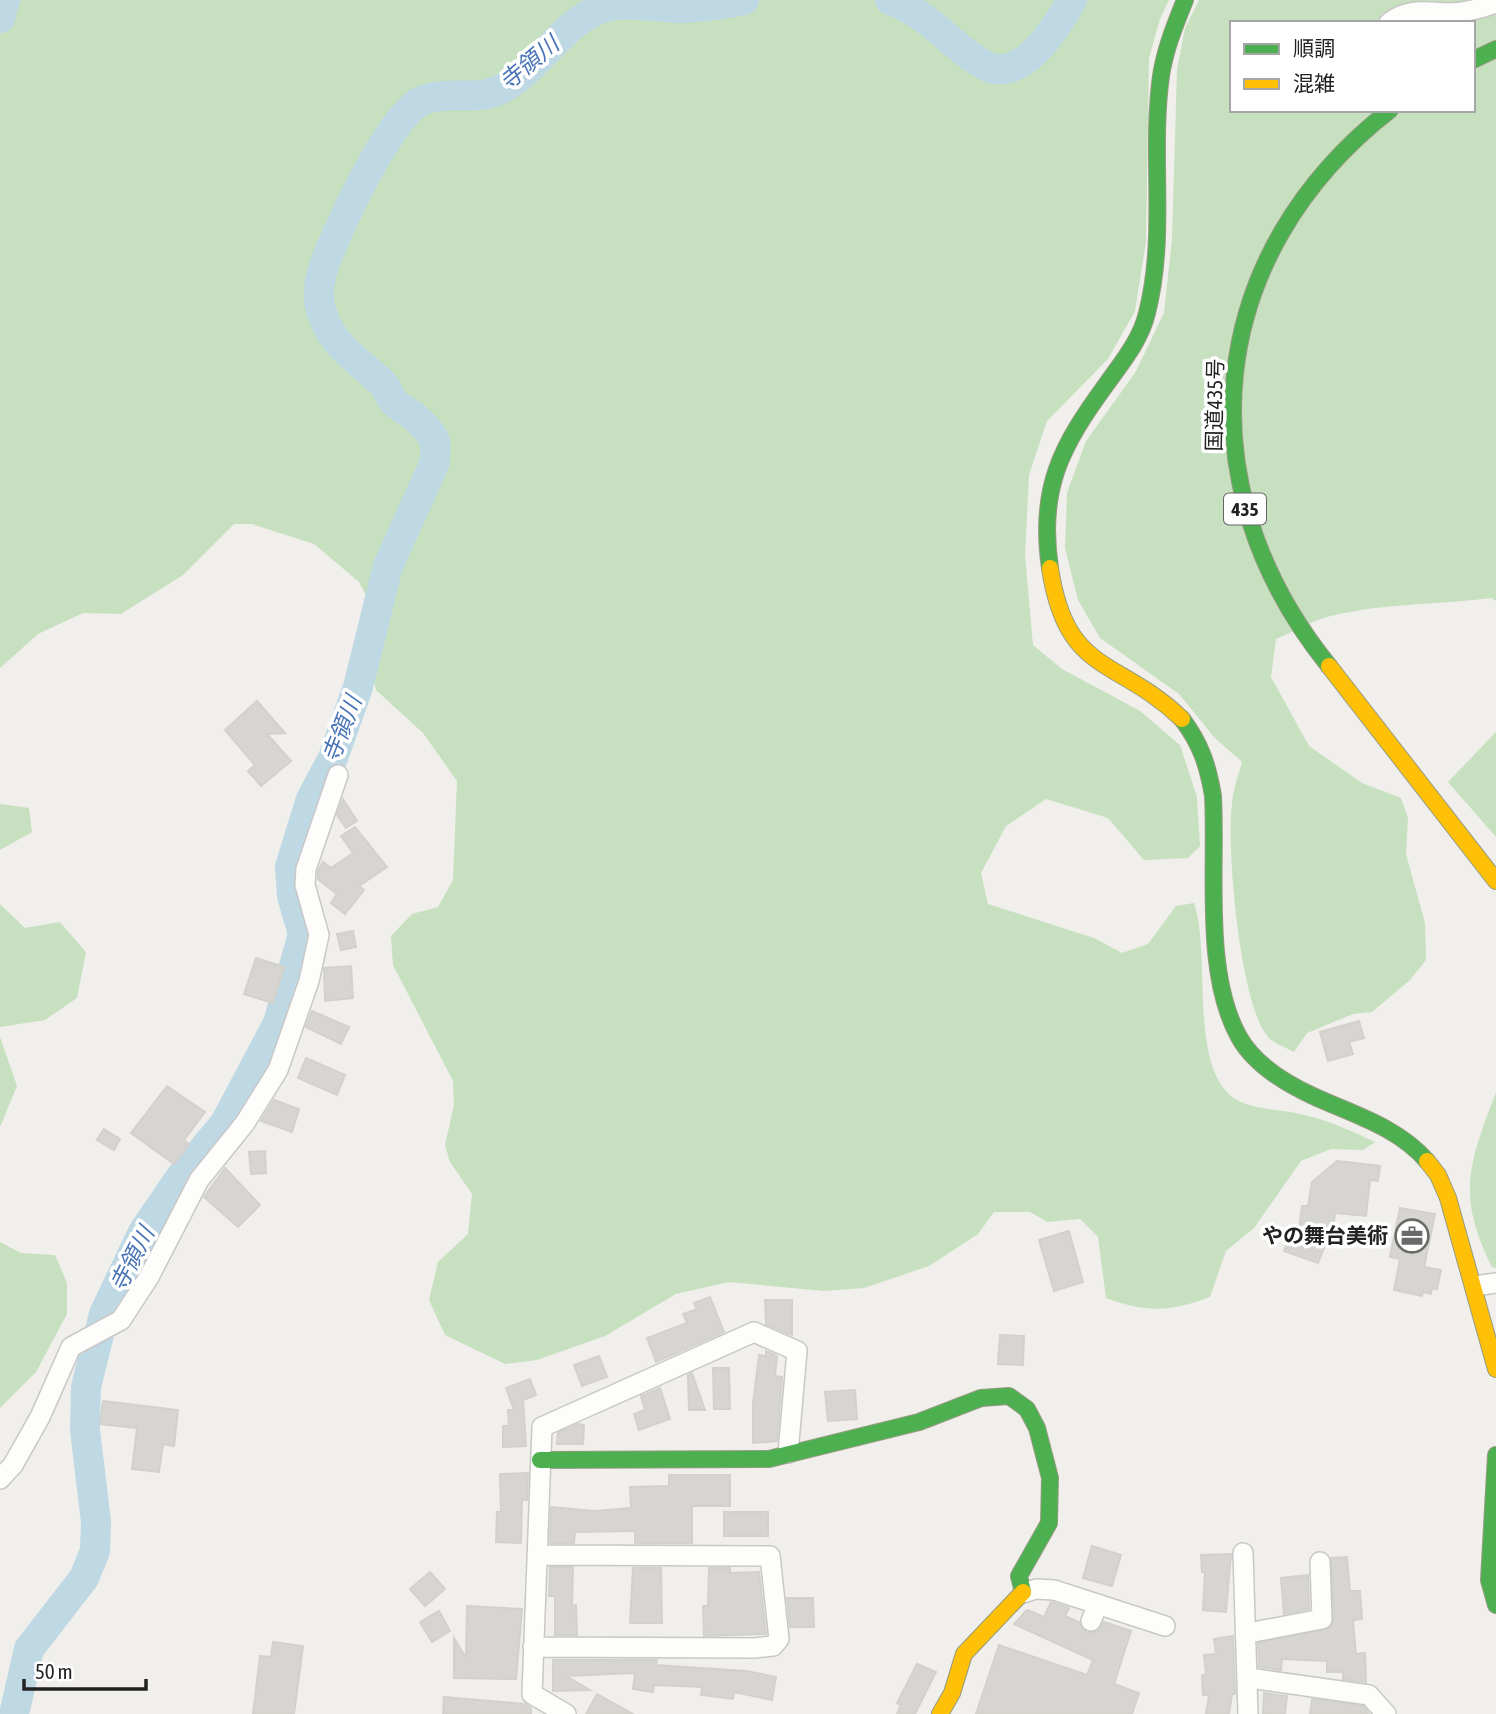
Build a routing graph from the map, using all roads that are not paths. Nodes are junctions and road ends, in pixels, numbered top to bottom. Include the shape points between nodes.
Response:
1 (1185, 0) edge
2 (1496, 3) edge
3 (1392, 21) edge
4 (1496, 49) edge
5 (1475, 59) edge
6 (1387, 112) edge
7 (338, 775) dead end
8 (1496, 881) edge
9 (1496, 1283) edge
10 (1475, 1286) junction
11 (1496, 1370) edge
12 (788, 1453) junction
13 (1496, 1455) edge
14 (540, 1460) junction
15 (0, 1479) edge
16 (1243, 1553) dead end
17 (538, 1555) junction
18 (1320, 1562) dead end
19 (1023, 1593) junction
20 (1496, 1605) edge
21 (1165, 1626) dead end
22 (1248, 1633) junction
23 (533, 1647) junction
24 (1249, 1678) junction
25 (566, 1714) edge
26 (940, 1714) edge
27 (1248, 1714) edge
28 (1386, 1714) edge

1 - 10 main road via 1165,51 1160,84 1158,247 1148,313 1139,337 1059,457 1048,501 1054,594 1078,644 1166,704 1189,725 1201,745 1209,768 1213,811 1220,971 1237,1036 1257,1063 1282,1081 1391,1132 1423,1157 1436,1171 1448,1198
2 - 3 street via 1448,13 1420,10
4 - 5 main road
6 - 8 main road, 国道435号 / 435 via 1325,166 1278,234 1255,284 1237,346 1233,446 1253,537 1289,612
7 - 15 street via 306,869 305,885 319,935 317,946 278,1070 245,1124 199,1180 149,1277 121,1320 71,1347 40,1417
9 - 10 street
10 - 11 main road
12 - 14 main road via 769,1459
12 - 14 street via 797,1351 754,1332 542,1427
12 - 19 main road via 919,1422 981,1398 1009,1396 1027,1409 1037,1428 1050,1478 1049,1523 1019,1576
13 - 20 main road via 1489,1580
14 - 17 street
16 - 22 street
17 - 23 street
17 - 23 street via 770,1556 779,1639 773,1646 754,1648
18 - 22 street via 1322,1619
19 - 21 street via 1054,1590 1095,1613
19 - 26 main road via 964,1654
22 - 24 street
23 - 25 street via 532,1694
24 - 27 street
24 - 28 street via 1369,1695

